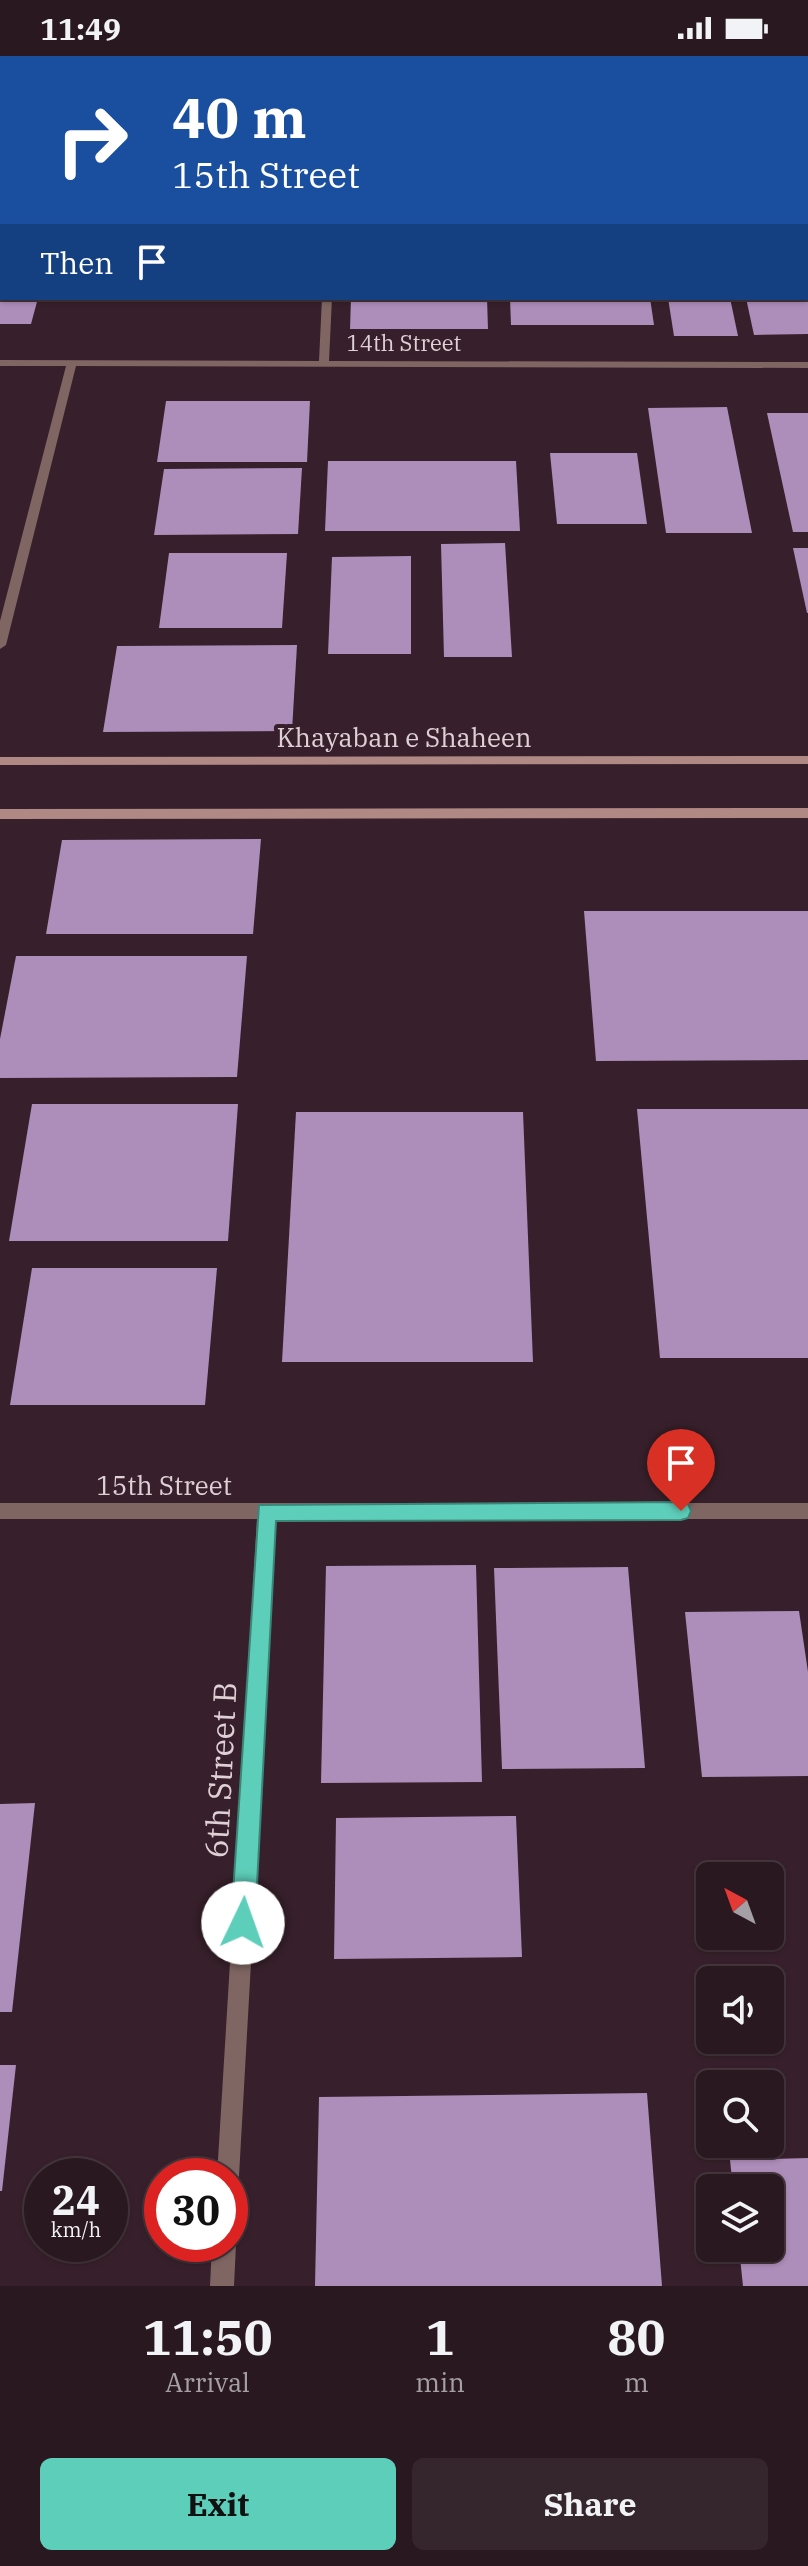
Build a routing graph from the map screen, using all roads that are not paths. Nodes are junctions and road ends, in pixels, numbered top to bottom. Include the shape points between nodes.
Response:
1 (327, 300) edge
2 (324, 362) junction
3 (0, 363) edge
4 (72, 363) junction
5 (808, 365) edge
6 (0, 645) edge
7 (808, 760) edge
8 (0, 761) edge
9 (808, 813) edge
10 (0, 814) edge
11 (0, 1511) edge
12 (808, 1511) edge
13 (267, 1512) junction
14 (229, 2158) edge
15 (223, 2262) edge
16 (222, 2286) edge

1 - 2 street
2 - 4 street, 14th Street
2 - 5 street, 14th Street
3 - 4 street, 14th Street
4 - 6 street
7 - 8 main road, Khayaban e Shaheen
9 - 10 main road
11 - 13 street, 15th Street
12 - 13 street, 15th Street
13 - 14 street, 6th Street B
15 - 16 street

